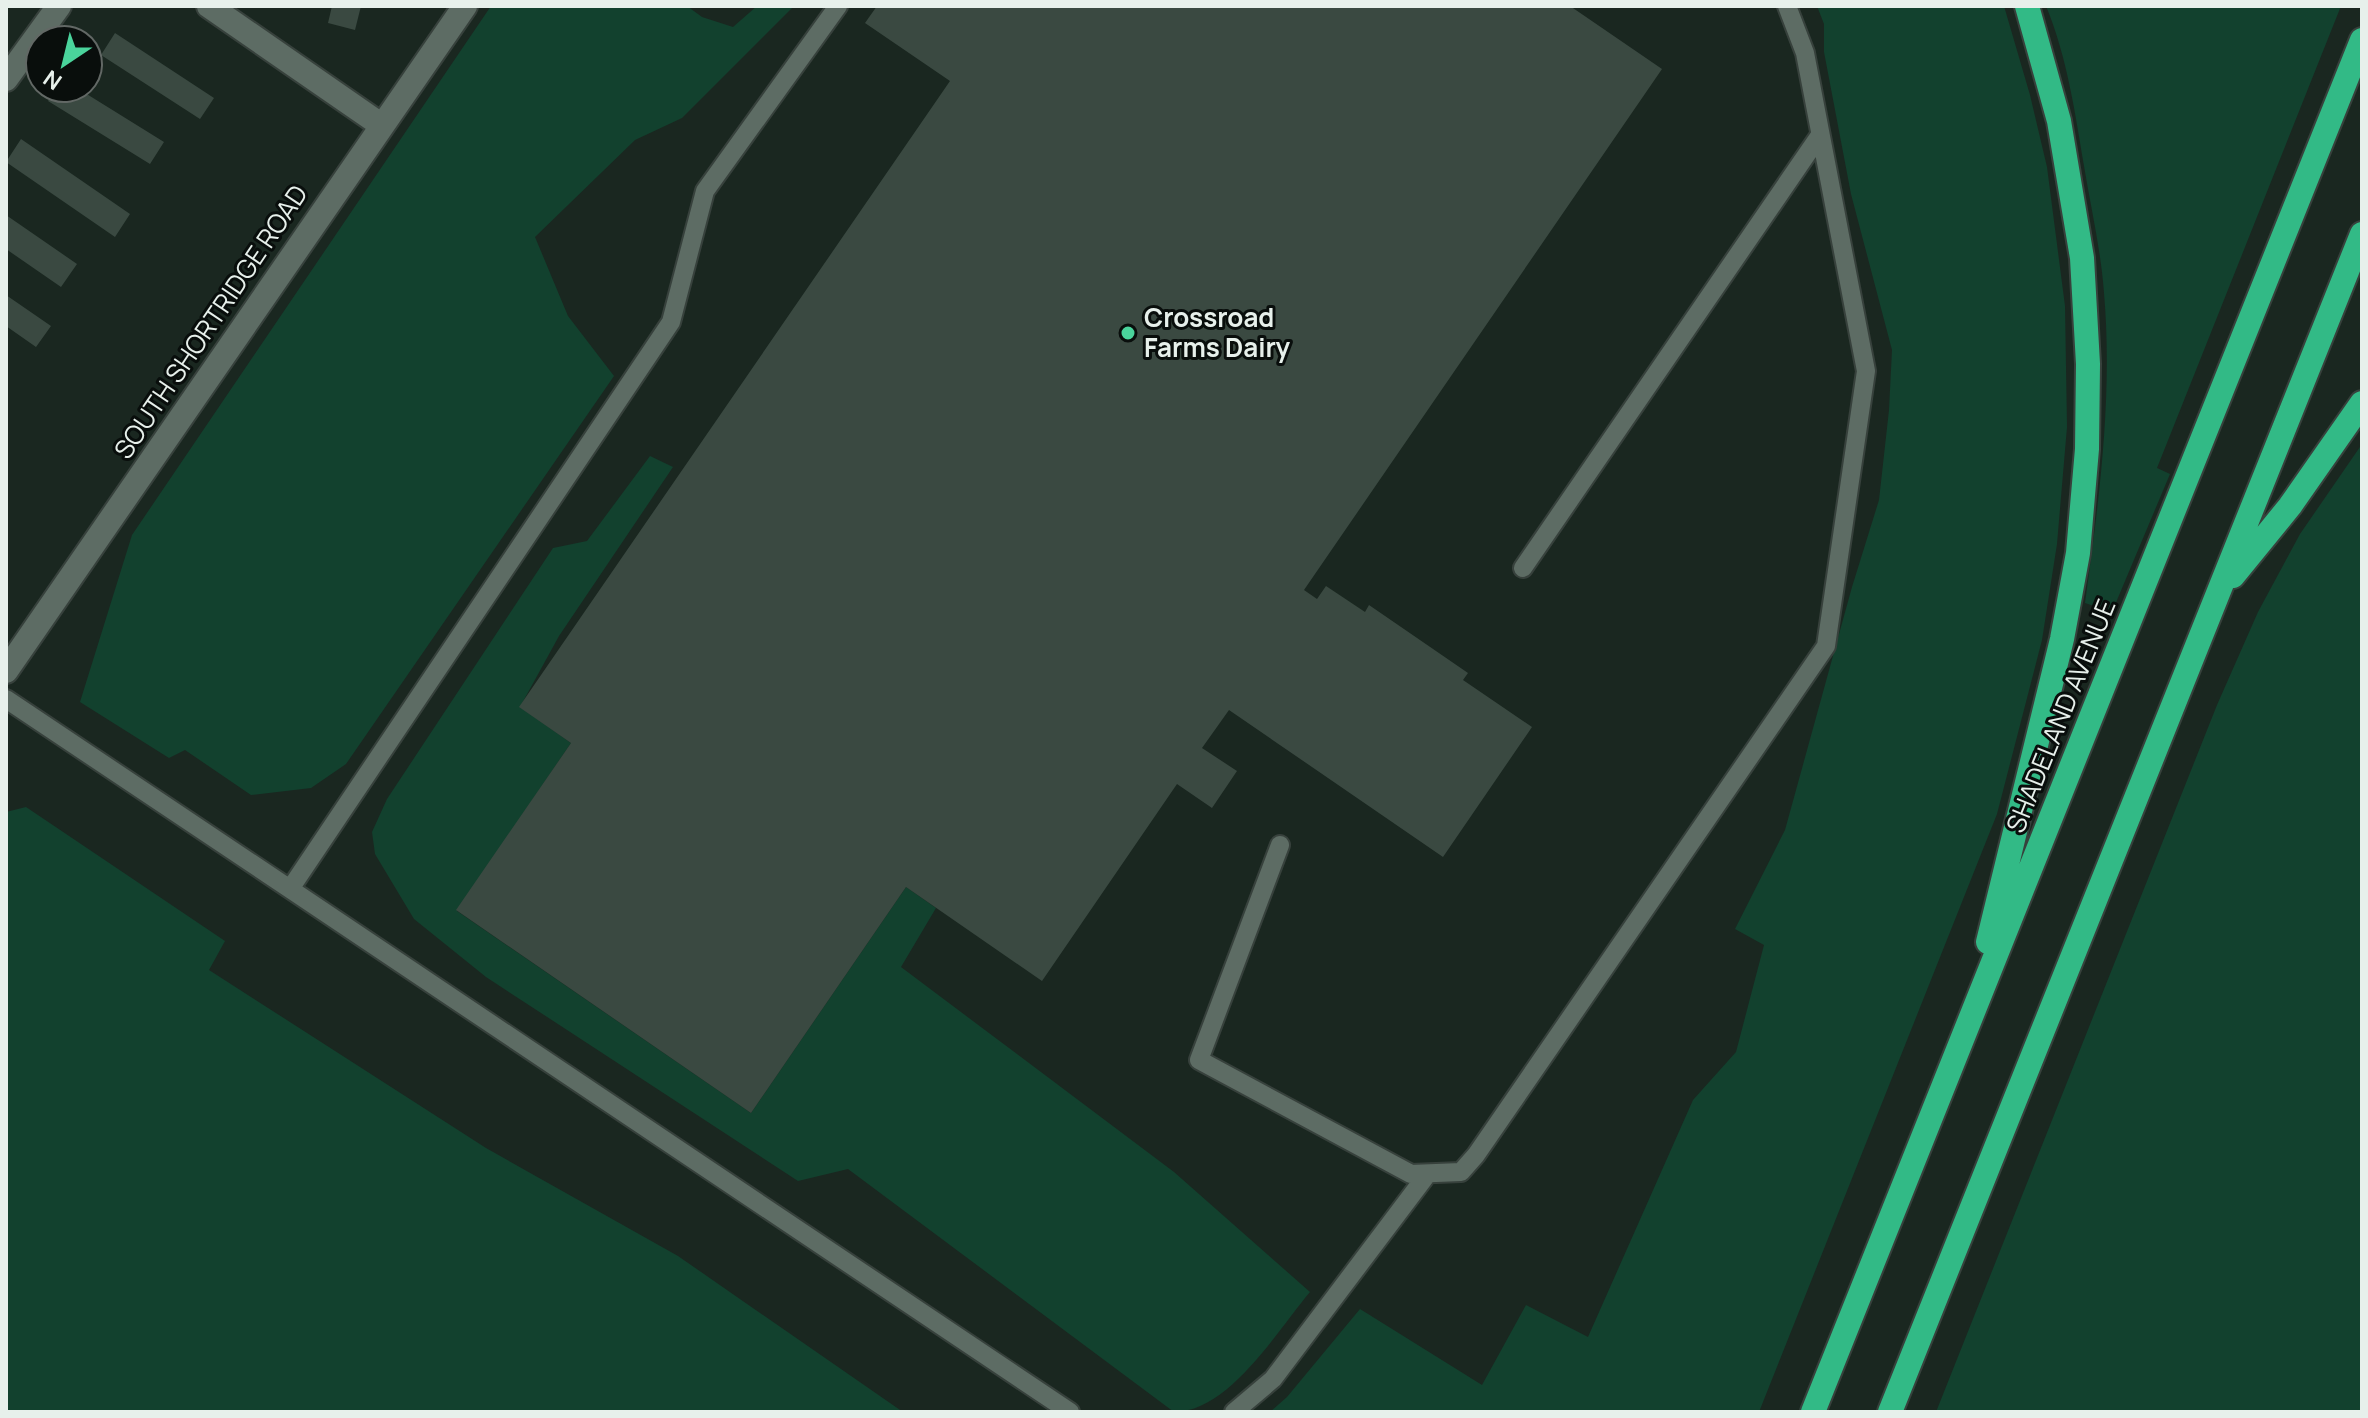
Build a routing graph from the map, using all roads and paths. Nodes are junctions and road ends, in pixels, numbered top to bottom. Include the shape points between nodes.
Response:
1 (59, 6) edge
2 (209, 6) edge
3 (465, 6) edge
4 (838, 6) edge
5 (1787, 6) edge
6 (2027, 6) edge
7 (2362, 40) edge
8 (6, 79) edge
9 (381, 125) junction
10 (1820, 135) junction
11 (2362, 234) edge
12 (2362, 403) edge
13 (1523, 568) dead end
14 (2219, 594) junction
15 (6, 671) edge
16 (6, 699) edge
17 (1280, 845) dead end
18 (290, 889) junction
19 (1968, 1025) junction
20 (1426, 1176) junction
21 (1070, 1412) edge
22 (1234, 1412) edge
23 (1813, 1412) edge
24 (1890, 1412) edge

1 - 8 street
2 - 9 street
3 - 9 street, SOUTH SHORTRIDGE ROAD
4 - 18 lane via 705,191 671,322
5 - 10 lane via 1805,53
6 - 19 highway via 2059,121 2082,258 2087,449 2078,553 2062,639
7 - 19 highway, SHADELAND AVENUE
9 - 15 street, SOUTH SHORTRIDGE ROAD
10 - 13 lane
10 - 20 lane via 1866,371 1826,646 1476,1155 1461,1172
11 - 14 highway
12 - 14 highway via 2290,506
14 - 24 highway
16 - 18 lane
17 - 20 lane via 1199,1060 1391,1165
18 - 21 lane
19 - 23 highway, SHADELAND AVENUE
20 - 22 lane via 1273,1379

